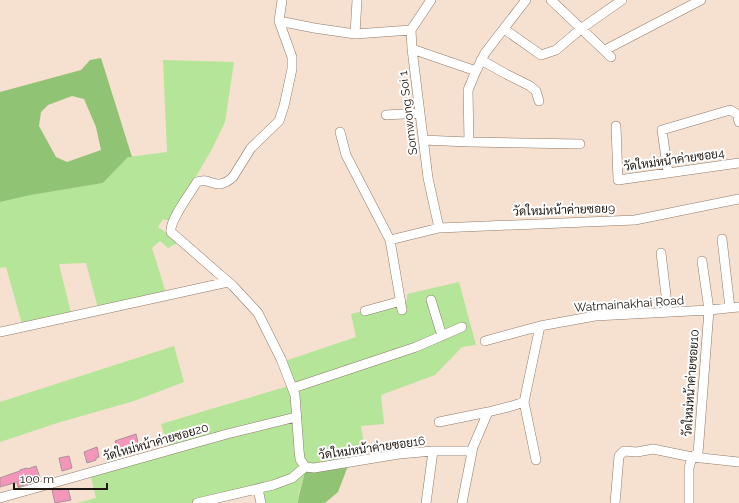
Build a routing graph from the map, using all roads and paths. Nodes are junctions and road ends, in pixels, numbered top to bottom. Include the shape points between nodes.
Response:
1 (282, 0) edge
2 (357, 0) edge
3 (431, 0) edge
4 (526, 0) edge
5 (551, 0) edge
6 (622, 0) edge
7 (701, 0) edge
8 (279, 21) junction
9 (582, 28) junction
10 (504, 29) junction
11 (411, 30) junction
12 (356, 34) junction
13 (412, 49) junction
14 (481, 60) junction
15 (476, 71) junction
16 (539, 101) dead end
17 (420, 113) junction
18 (386, 115) dead end
19 (738, 116) edge
20 (616, 126) dead end
21 (340, 132) dead end
22 (423, 140) junction
23 (469, 142) junction
24 (580, 144) dead end
25 (739, 163) edge
26 (668, 173) junction
27 (739, 199) edge
28 (439, 228) junction
29 (722, 239) dead end
30 (390, 240) junction
31 (661, 253) dead end
32 (702, 261) dead end
33 (228, 282) junction
34 (431, 300) dead end
35 (735, 307) edge
36 (708, 310) junction
37 (365, 311) dead end
38 (668, 312) junction
39 (540, 326) junction
40 (462, 327) dead end
41 (0, 332) edge
42 (442, 336) junction
43 (485, 341) dead end
44 (293, 388) junction
45 (524, 402) junction
46 (488, 412) junction
47 (296, 416) junction
48 (440, 422) dead end
49 (433, 451) junction
50 (472, 451) junction
51 (692, 457) junction
52 (536, 460) dead end
53 (739, 462) edge
54 (305, 467) junction
55 (258, 489) junction
56 (0, 498) edge
57 (197, 503) edge
58 (261, 503) edge
59 (426, 503) edge
60 (462, 503) edge
61 (615, 503) edge
62 (689, 503) edge

1 - 8 street
2 - 12 street
3 - 11 street
4 - 10 street
5 - 9 street
6 - 9 street
7 - 9 street via 608,53
8 - 12 street
8 - 33 street, วัดใหม่หน้าค่ายซอย16 via 292,57 292,70 279,121 251,148 233,177 217,185 203,180 197,182 176,215 170,230
9 - 10 street via 556,50 541,55
10 - 14 street
11 - 12 street
11 - 13 street, Somwong Soi 1
13 - 15 street
13 - 17 street, Somwong Soi 1
14 - 15 street
14 - 16 street via 530,86 536,91
15 - 23 street via 468,90
17 - 18 street
17 - 22 street, Somwong Soi 1
19 - 26 street via 730,110 662,130
20 - 26 street, วัดใหม่หน้าค่ายซอย4 via 618,180
21 - 30 street via 346,155
22 - 23 street
22 - 28 street, Somwong Soi 1
23 - 24 street
25 - 26 street, วัดใหม่หน้าค่ายซอย4
27 - 28 street, วัดใหม่หน้าค่ายซอย9 via 635,220
28 - 30 street, วัดใหม่หน้าค่ายซอย9
29 - 35 street
30 - 37 street via 402,306
31 - 38 street
32 - 36 street, วัดใหม่หน้าค่ายซอย10
33 - 41 street
33 - 44 street, วัดใหม่หน้าค่ายซอย16 via 258,313
34 - 42 street
35 - 36 street, Watmainakhai Road
36 - 38 street, Watmainakhai Road
36 - 51 street, วัดใหม่หน้าค่ายซอย10 via 700,441 698,453
38 - 39 street, Watmainakhai Road via 595,316
39 - 43 street, Watmainakhai Road
39 - 45 street
40 - 42 street
42 - 44 street
44 - 47 street, วัดใหม่หน้าค่ายซอย16
45 - 46 street
45 - 52 street
46 - 48 street
46 - 50 street
47 - 54 street, วัดใหม่หน้าค่ายซอย16 via 300,459
47 - 56 street, วัดใหม่หน้าค่ายซอย20
49 - 50 street, วัดใหม่หน้าค่ายซอย16
49 - 54 street, วัดใหม่หน้าค่ายซอย16 via 314,468
49 - 59 street
50 - 60 street
51 - 53 street
51 - 61 street via 653,449 624,451 619,456
51 - 62 street, วัดใหม่หน้าค่ายซอย10 via 689,468
54 - 55 street via 292,478
55 - 57 street
55 - 58 street

